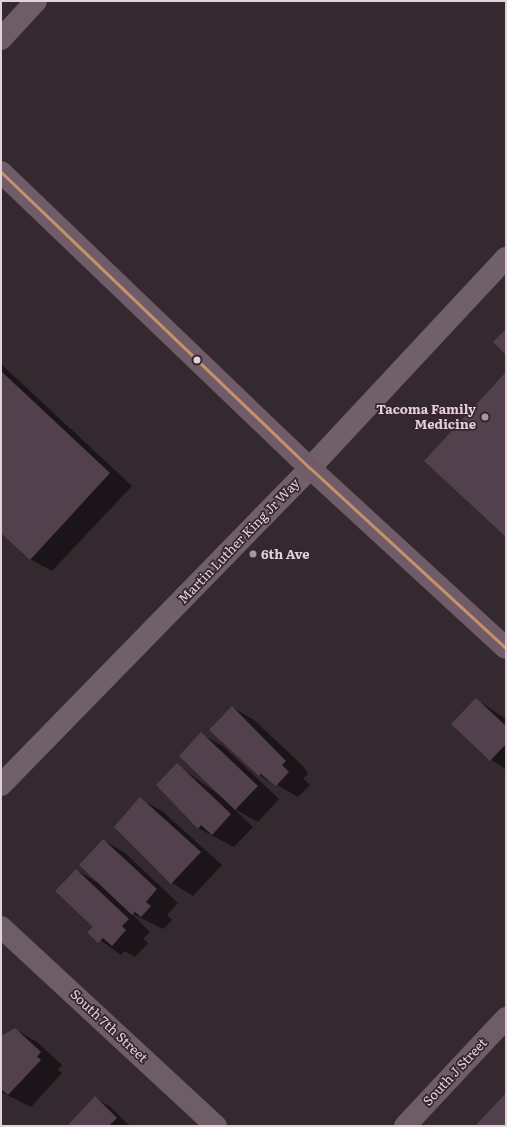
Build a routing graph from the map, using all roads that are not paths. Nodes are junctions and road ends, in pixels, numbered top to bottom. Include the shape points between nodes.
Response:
1 (36, 1) edge
2 (1, 39) edge
3 (1, 172) edge
4 (506, 258) edge
5 (310, 468) junction
6 (506, 648) edge
7 (1, 785) edge
8 (1, 927) edge
9 (506, 1018) edge
10 (216, 1126) edge
11 (404, 1126) edge

1 - 2 street
3 - 5 main road
4 - 5 main road, Martin Luther King Jr Way
5 - 6 main road
5 - 7 main road, Martin Luther King Jr Way
8 - 10 street, South 7th Street
9 - 11 street, South J Street

